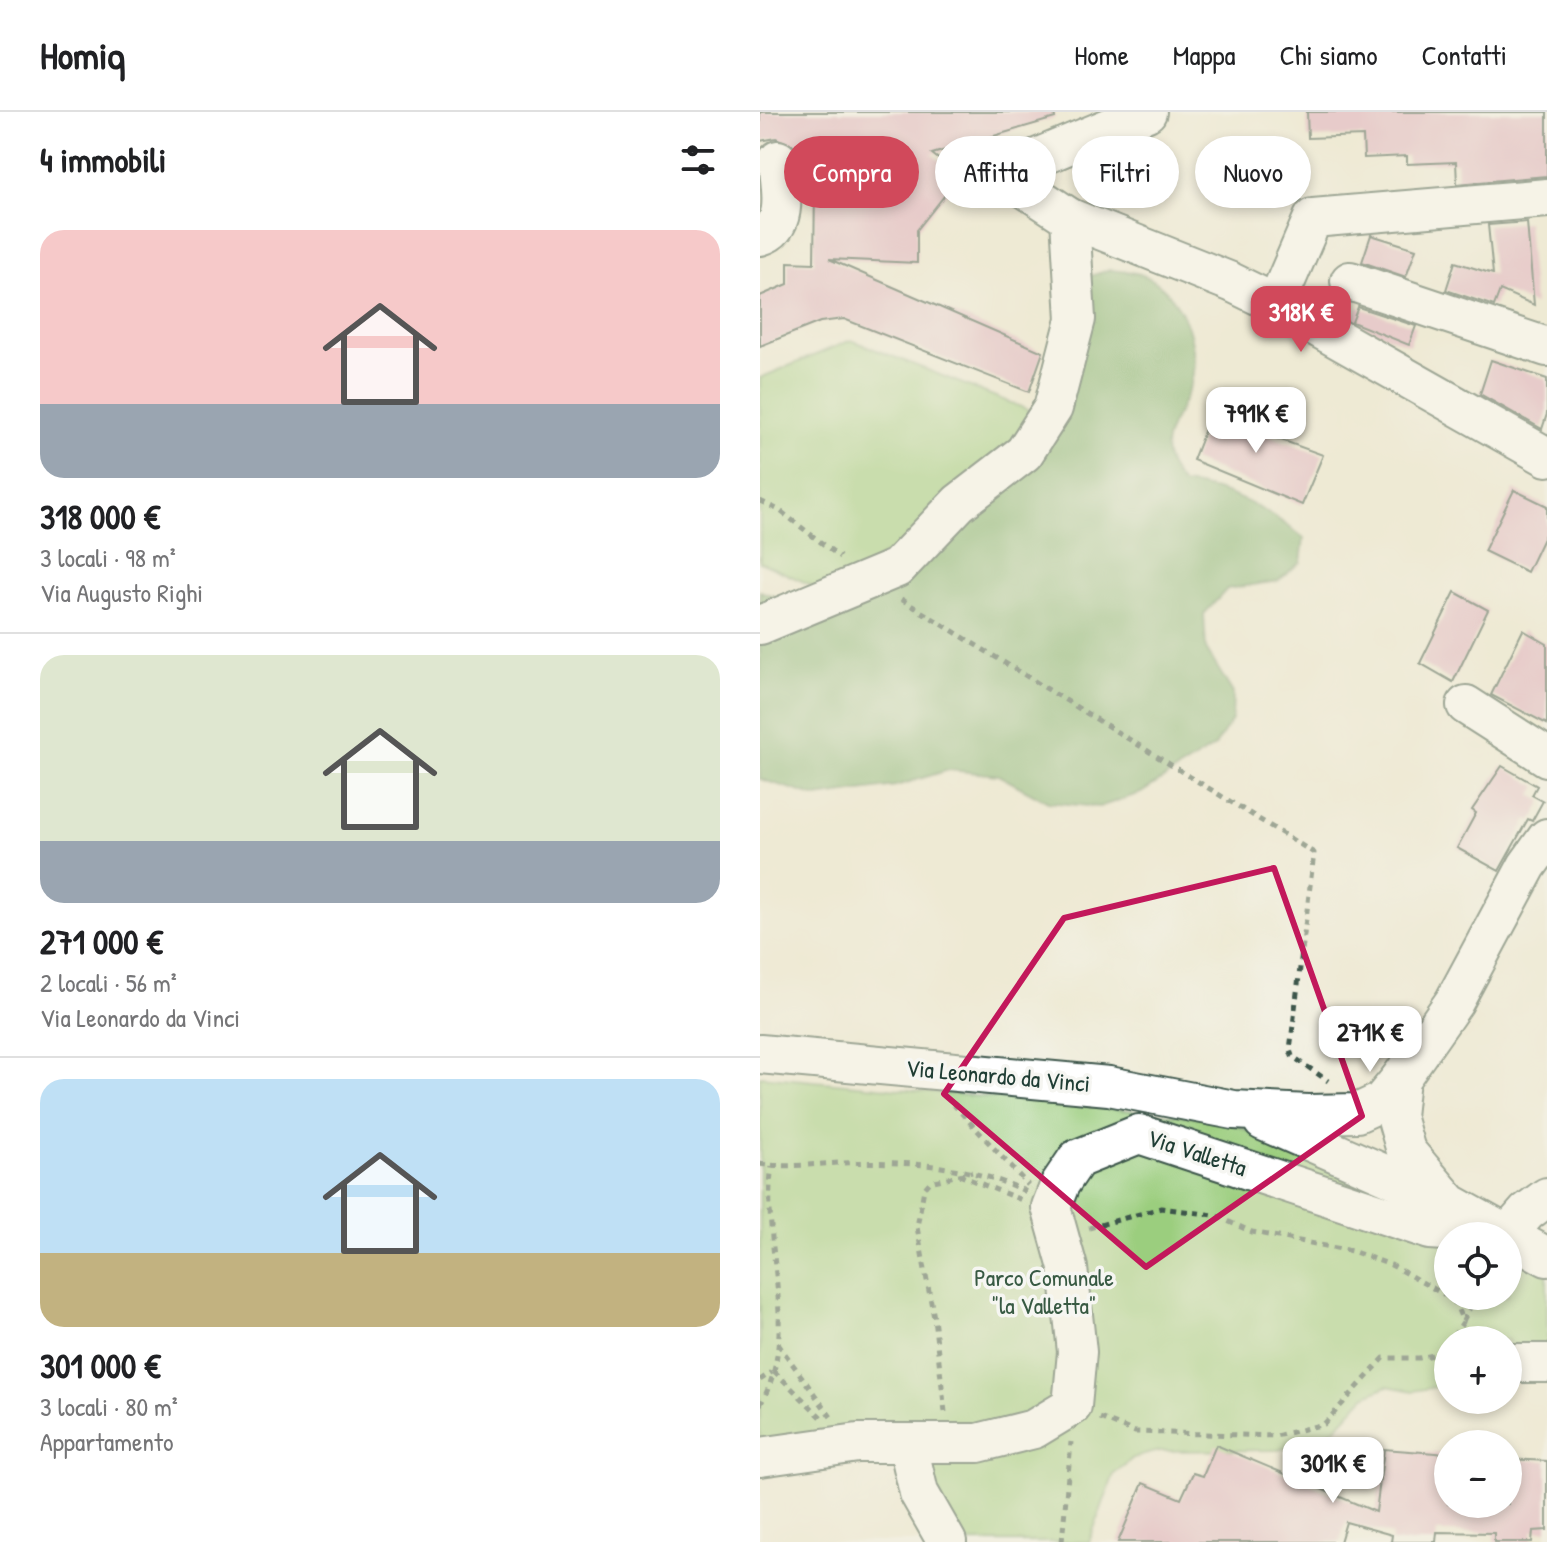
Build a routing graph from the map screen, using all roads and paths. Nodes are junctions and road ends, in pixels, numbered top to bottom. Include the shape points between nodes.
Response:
1 (1147, 112) edge
2 (778, 160) dead end
3 (1547, 198) edge
4 (1070, 218) junction
5 (760, 236) edge
6 (1350, 281) dead end
7 (1276, 304) junction
8 (1547, 347) edge
9 (1547, 457) edge
10 (760, 501) edge
11 (868, 579) junction
12 (761, 625) edge
13 (1466, 705) dead end
14 (1547, 757) edge
15 (1547, 838) edge
16 (1534, 877) edge
17 (760, 1054) edge
18 (934, 1071) junction
19 (1400, 1079) junction
20 (1234, 1110) junction
21 (1357, 1113) junction
22 (760, 1164) edge
23 (772, 1166) junction
24 (972, 1172) junction
25 (959, 1175) junction
26 (1547, 1197) edge
27 (1450, 1203) junction
28 (1042, 1205) junction
29 (1109, 1222) dead end
30 (1484, 1222) edge
31 (1518, 1222) edge
32 (1434, 1230) edge
33 (1522, 1243) edge
34 (764, 1248) dead end
35 (1547, 1257) edge
36 (769, 1288) dead end
37 (1469, 1310) edge
38 (1463, 1322) junction
39 (1460, 1326) edge
40 (777, 1343) junction
41 (1434, 1356) edge
42 (1522, 1363) edge
43 (1547, 1363) edge
44 (773, 1371) junction
45 (760, 1380) edge
46 (760, 1405) edge
47 (1072, 1406) junction
48 (950, 1420) dead end
49 (858, 1443) junction
50 (908, 1445) junction
51 (760, 1457) edge
52 (947, 1542) edge
53 (1062, 1542) edge

1 - 4 street via 1008,170 1011,179
2 - 5 street via 782,215 769,233
3 - 7 street via 1313,218
4 - 7 street
4 - 11 street via 1076,319 1053,408 1024,453 959,503 897,568
6 - 8 street
7 - 9 street
10 - 11 path via 791,518
11 - 12 street
11 - 21 path via 1314,853 1290,1050 1346,1092
13 - 14 street
15 - 16 street
16 - 19 street
17 - 18 street, Via Leonardo da Vinci
18 - 20 street, Via Leonardo da Vinci via 1109,1086
18 - 28 path via 931,1096 948,1099
19 - 21 street via 1381,1102
19 - 27 street via 1396,1116 1406,1151
20 - 21 street, Via Leonardo da Vinci
20 - 27 street, Via Leonardo da Vinci
22 - 23 path
23 - 24 path via 865,1162
23 - 34 path via 765,1184
24 - 25 path
24 - 28 path
25 - 28 path
25 - 48 path via 930,1182 924,1189 917,1227 943,1408
26 - 31 street
27 - 30 street, Via Leonardo da Vinci
28 - 32 street, Via Valletta via 1077,1159 1139,1134
28 - 47 street via 1068,1268 1077,1352
29 - 38 path via 1161,1208 1214,1215 1252,1232 1352,1251 1391,1265 1454,1300
33 - 35 street
36 - 40 path
37 - 38 path
38 - 39 path
40 - 44 path
40 - 49 path via 821,1407
41 - 47 path via 1384,1358 1324,1424 1276,1436 1135,1432
42 - 43 street
44 - 45 path
44 - 46 path
44 - 49 path via 810,1409
47 - 50 street via 1034,1429 978,1443
47 - 53 path
49 - 50 street
49 - 51 street
50 - 52 street via 919,1493

